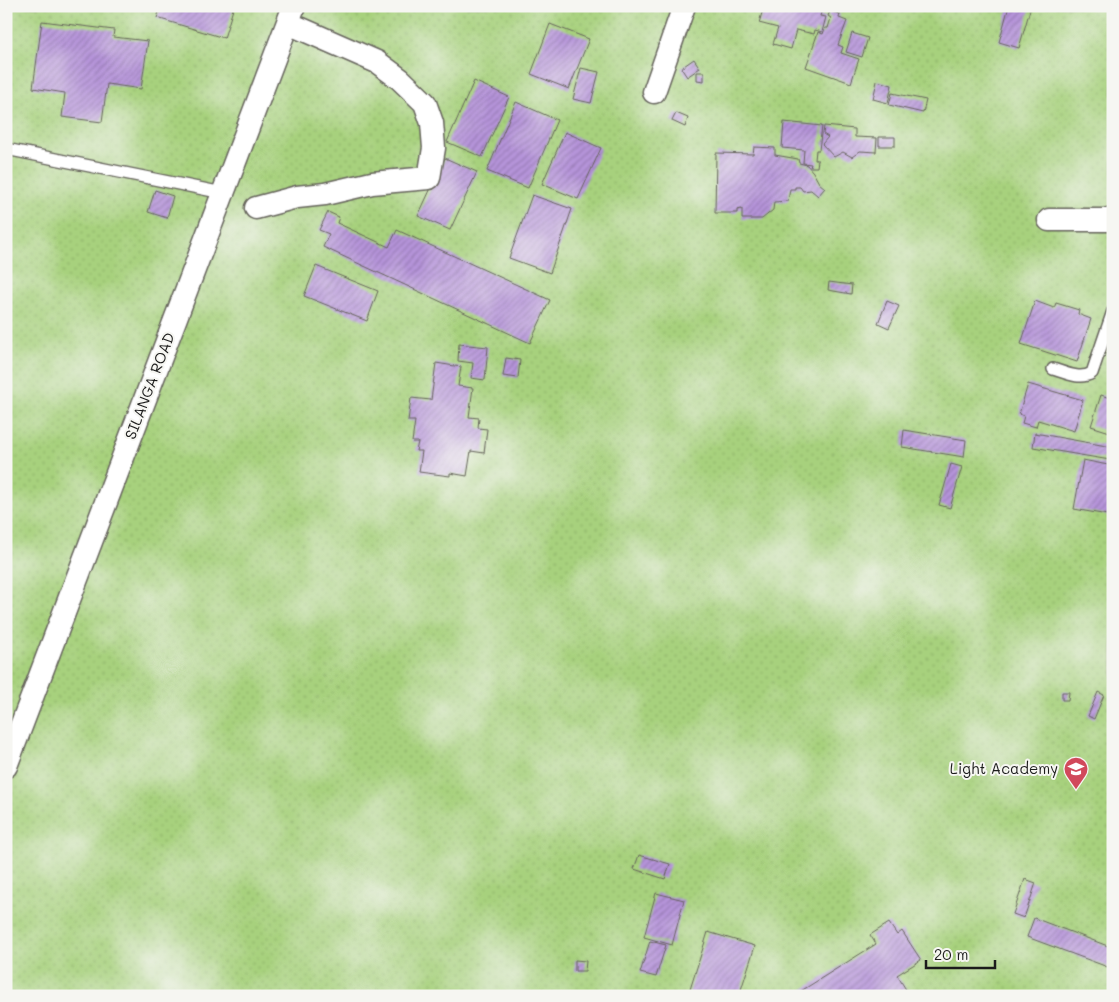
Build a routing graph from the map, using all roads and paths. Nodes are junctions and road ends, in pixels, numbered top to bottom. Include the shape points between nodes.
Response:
1 (684, 6) edge
2 (291, 15) edge
3 (654, 92) dead end
4 (6, 149) edge
5 (223, 193) junction
6 (256, 208) dead end
7 (1049, 220) dead end
8 (1113, 220) edge
9 (1113, 311) edge
10 (1053, 369) dead end
11 (6, 766) edge

1 - 3 street
2 - 5 street, SILANGA ROAD
2 - 6 street via 377,62 425,103 432,123 434,148 429,178 372,183
4 - 5 lane
5 - 11 street, SILANGA ROAD
7 - 8 street
9 - 10 lane via 1092,373 1079,377

